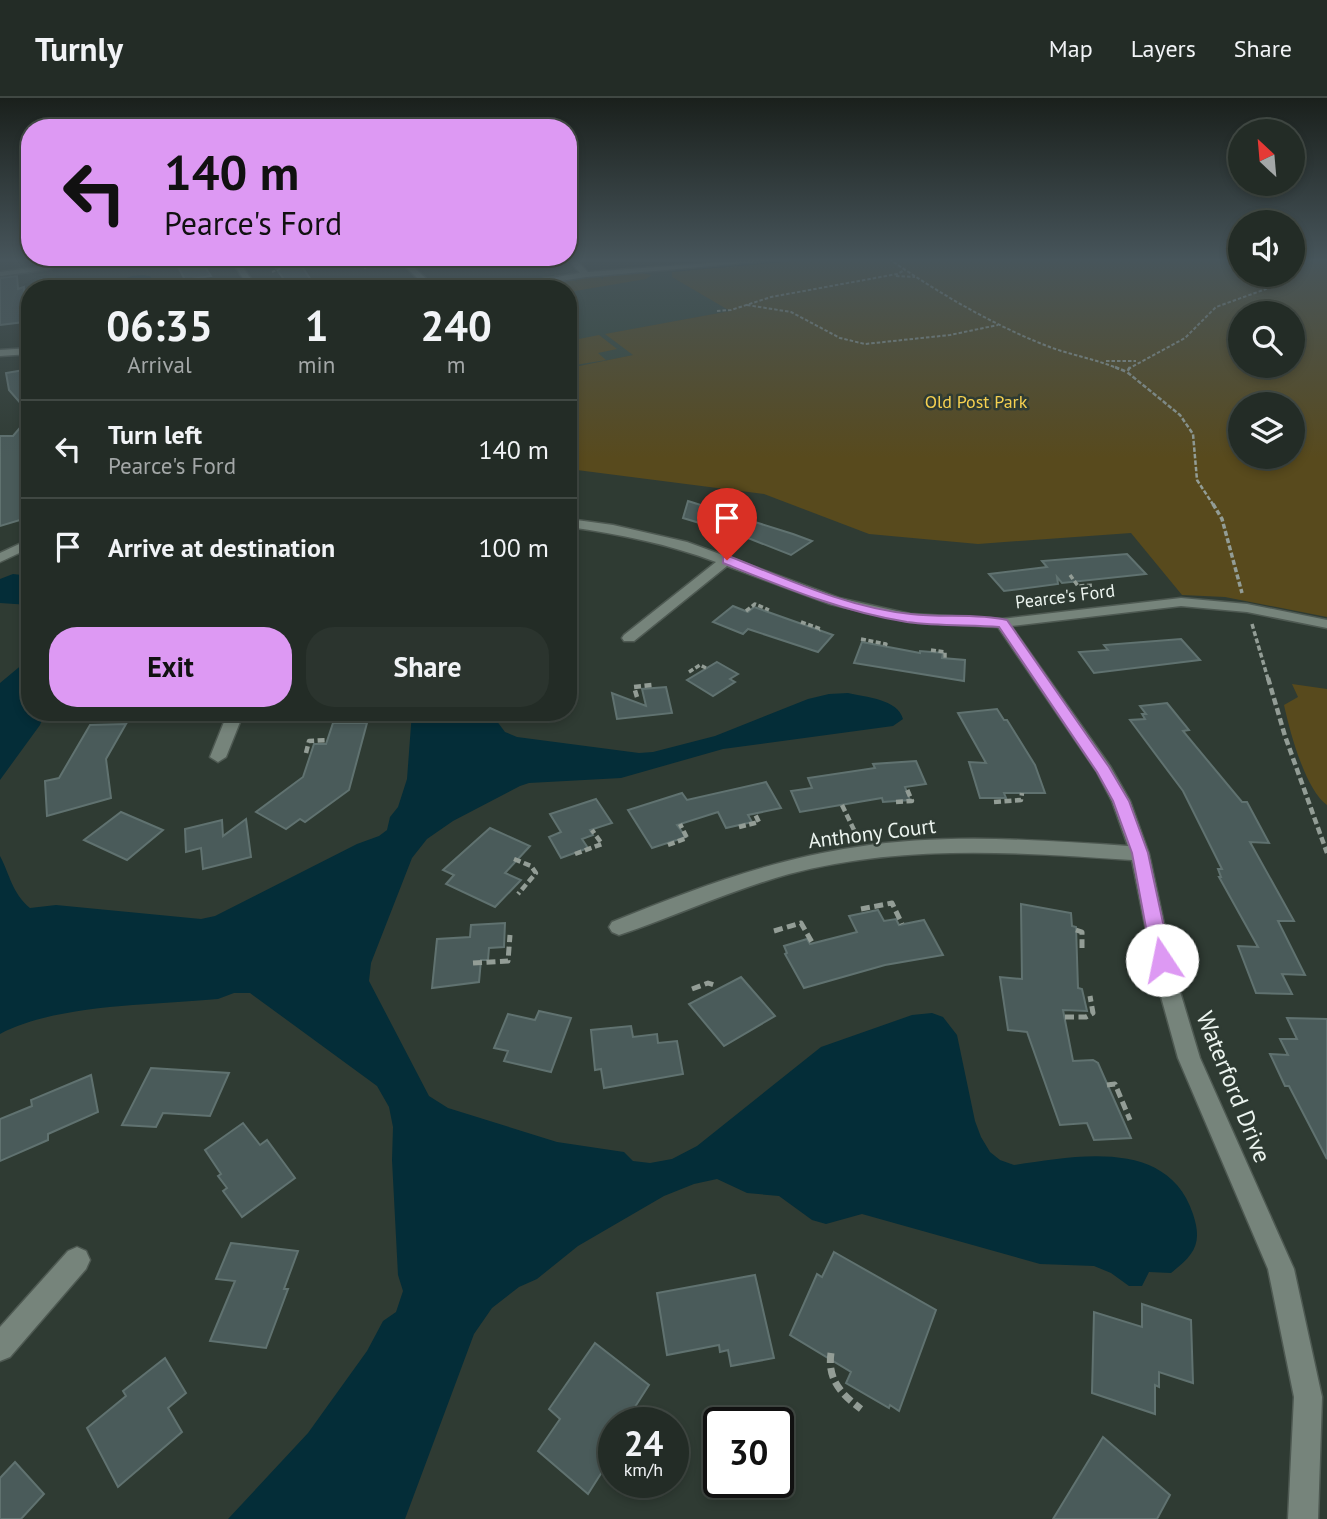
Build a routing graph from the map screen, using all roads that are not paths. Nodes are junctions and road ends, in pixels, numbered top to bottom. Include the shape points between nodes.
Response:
1 (21, 352) edge
2 (0, 353) edge
3 (577, 524) edge
4 (21, 548) edge
5 (0, 558) edge
6 (727, 560) junction
7 (1003, 623) junction
8 (1327, 624) edge
9 (629, 638) dead end
10 (232, 721) edge
11 (218, 757) dead end
12 (1140, 853) junction
13 (619, 928) dead end
14 (77, 1260) dead end
15 (0, 1348) edge
16 (1303, 1519) edge

1 - 2 street
3 - 6 street, Pearce's Ford via 648,536
4 - 5 street
6 - 7 street, Pearce's Ford via 871,611
6 - 9 street
7 - 8 street, Pearce's Ford via 1181,603 1237,606
7 - 12 street, Waterford Drive via 1104,770
10 - 11 street
12 - 13 street, Anthony Court via 973,845 868,852 763,874
12 - 16 street, Waterford Drive via 1165,975 1189,1058 1281,1269 1308,1397
14 - 15 street

